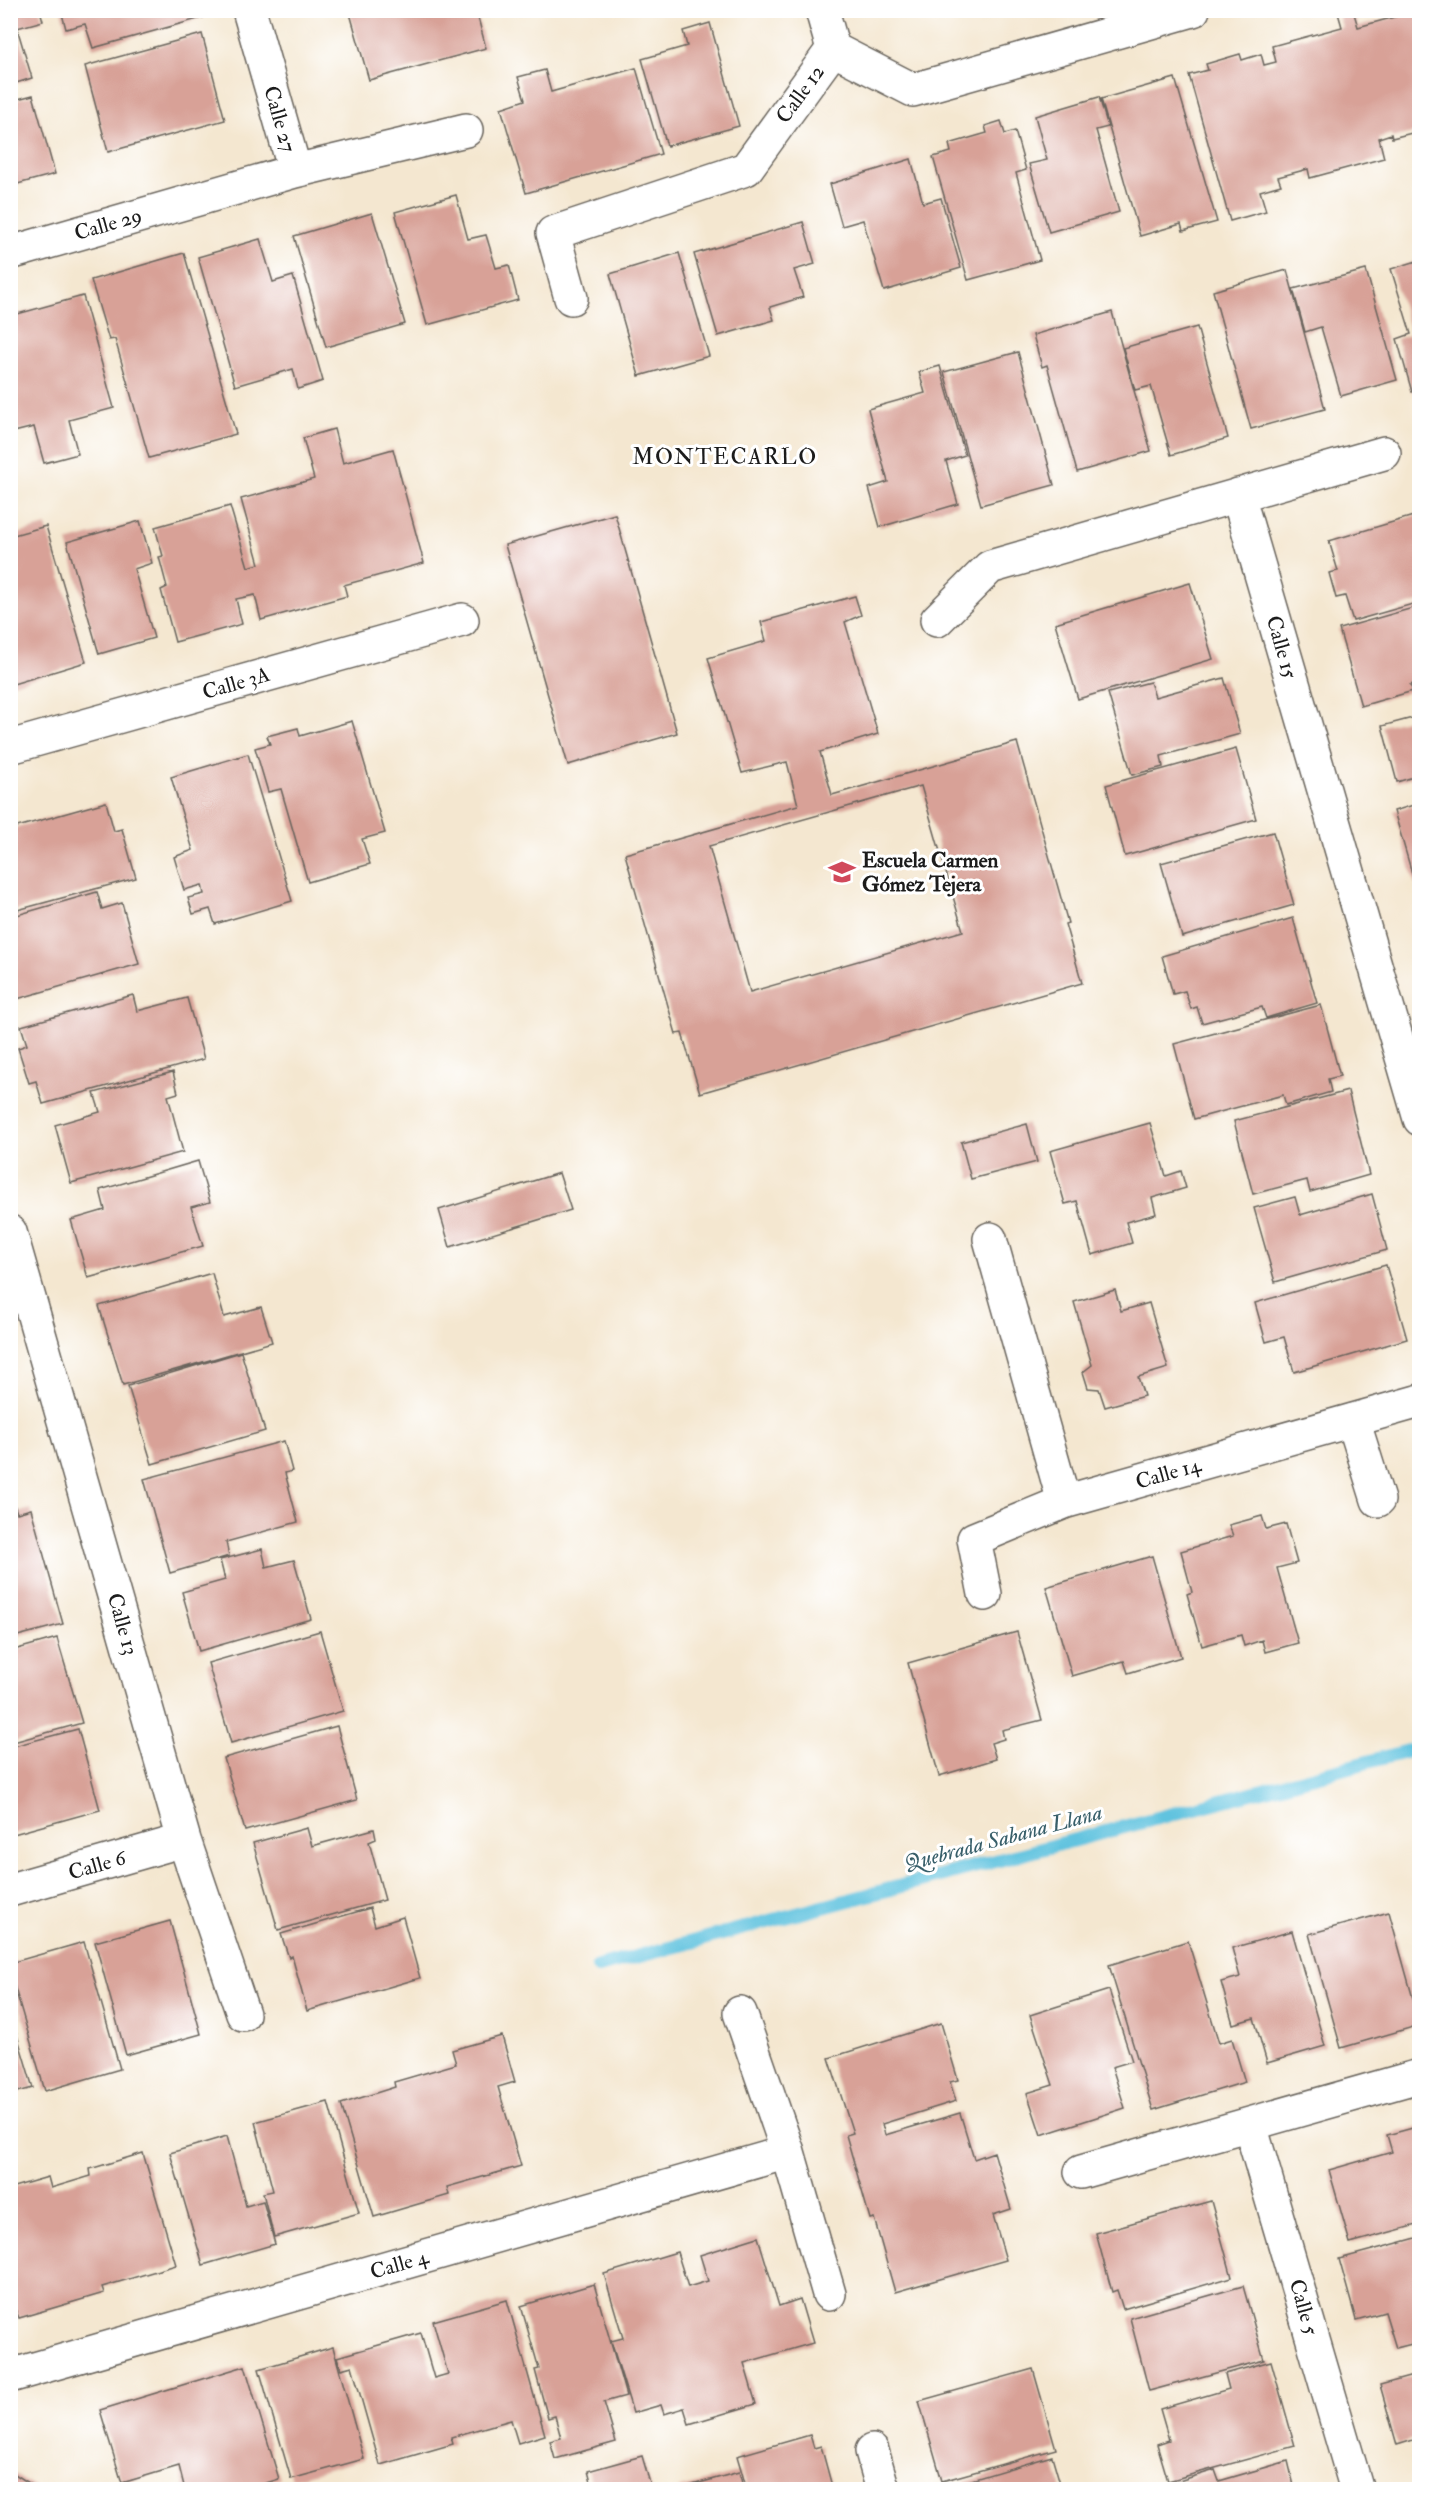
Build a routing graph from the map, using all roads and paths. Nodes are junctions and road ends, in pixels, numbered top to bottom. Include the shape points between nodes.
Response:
1 (249, 10) edge
2 (822, 10) edge
3 (1192, 10) edge
4 (833, 49) junction
5 (466, 130) dead end
6 (295, 171) junction
7 (205, 196) joint
8 (10, 253) edge
9 (571, 298) dead end
10 (1384, 453) dead end
11 (1238, 495) junction
12 (462, 620) dead end
13 (937, 620) dead end
14 (10, 747) edge
15 (1419, 1119) edge
16 (10, 1232) edge
17 (990, 1239) dead end
18 (1419, 1401) edge
19 (1353, 1420) junction
20 (1378, 1500) dead end
21 (1064, 1502) junction
22 (985, 1594) dead end
23 (184, 1840) junction
24 (10, 1890) edge
25 (740, 2013) dead end
26 (243, 2014) dead end
27 (1419, 2076) edge
28 (1250, 2125) junction
29 (788, 2152) junction
30 (1081, 2172) dead end
31 (829, 2294) dead end
32 (10, 2376) edge
33 (872, 2451) dead end
34 (883, 2490) edge
35 (1358, 2490) edge

1 - 6 street, Calle 27
2 - 4 street
3 - 4 street, Calle 12 via 914,90
4 - 9 street, Calle 12 via 746,169 553,233
5 - 6 street
6 - 7 street, Calle 27
7 - 8 street, Calle 29
10 - 11 street
11 - 13 street via 990,567
11 - 15 street, Calle 15
12 - 14 street, Calle 3A
16 - 23 street, Calle 13
17 - 21 street
18 - 19 street, Calle 14
19 - 20 street
19 - 21 street, Calle 14
21 - 22 street, Calle 14 via 974,1539
23 - 24 street, Calle 6
23 - 26 street, Calle 13
25 - 29 street
27 - 28 street
28 - 30 street
28 - 35 street, Calle 5
29 - 31 street
29 - 32 street, Calle 4
33 - 34 street

